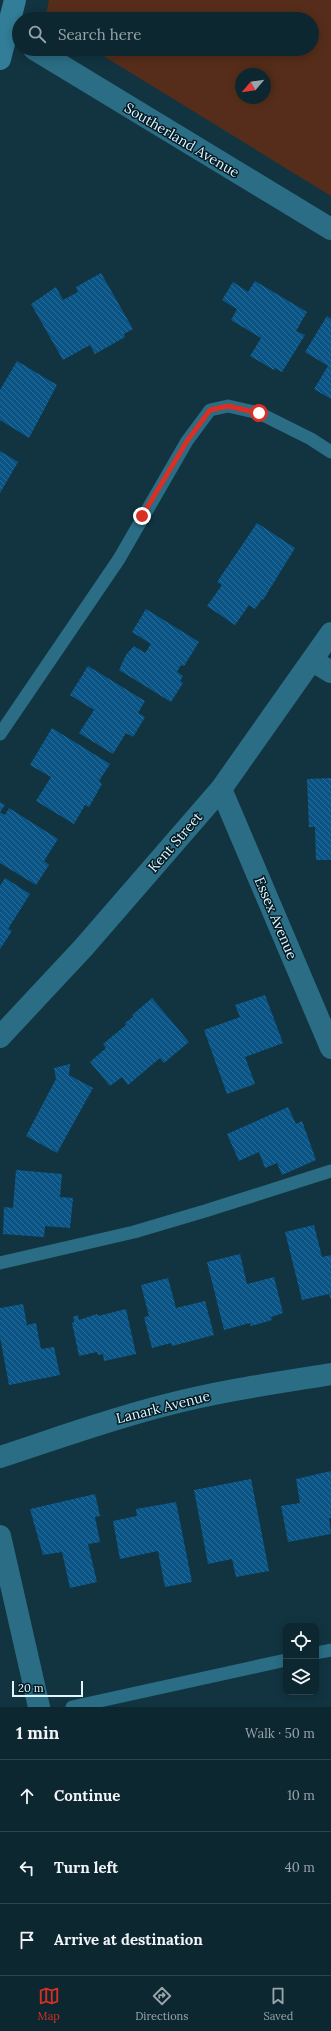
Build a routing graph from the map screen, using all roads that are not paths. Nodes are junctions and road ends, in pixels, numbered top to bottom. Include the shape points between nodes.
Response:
1 (15, 0) edge
2 (13, 12) edge
3 (12, 15) edge
4 (9, 30) edge
5 (46, 56) edge
6 (0, 59) edge
7 (331, 229) edge
8 (331, 452) edge
9 (331, 633) edge
10 (313, 661) junction
11 (331, 672) edge
12 (0, 734) edge
13 (221, 788) junction
14 (0, 1037) edge
15 (331, 1048) edge
16 (331, 1171) edge
17 (0, 1263) edge
18 (331, 1374) edge
19 (0, 1457) edge
20 (0, 1536) edge
21 (331, 1650) edge
22 (319, 1652) edge
23 (283, 1661) edge
24 (39, 1707) edge
25 (72, 1707) edge

1 - 2 street
3 - 4 street
4 - 6 street
5 - 7 street, Southerland Avenue
8 - 12 lane via 259,413 228,406 210,410 187,441 119,559
9 - 10 street, Kent Street
10 - 11 street
10 - 13 street, Kent Street
13 - 14 street, Kent Street via 84,947
13 - 15 street, Essex Avenue
16 - 17 lane via 141,1230
18 - 19 street, Lanark Avenue via 243,1388 166,1405 95,1425
20 - 24 street
21 - 22 lane
23 - 25 lane

